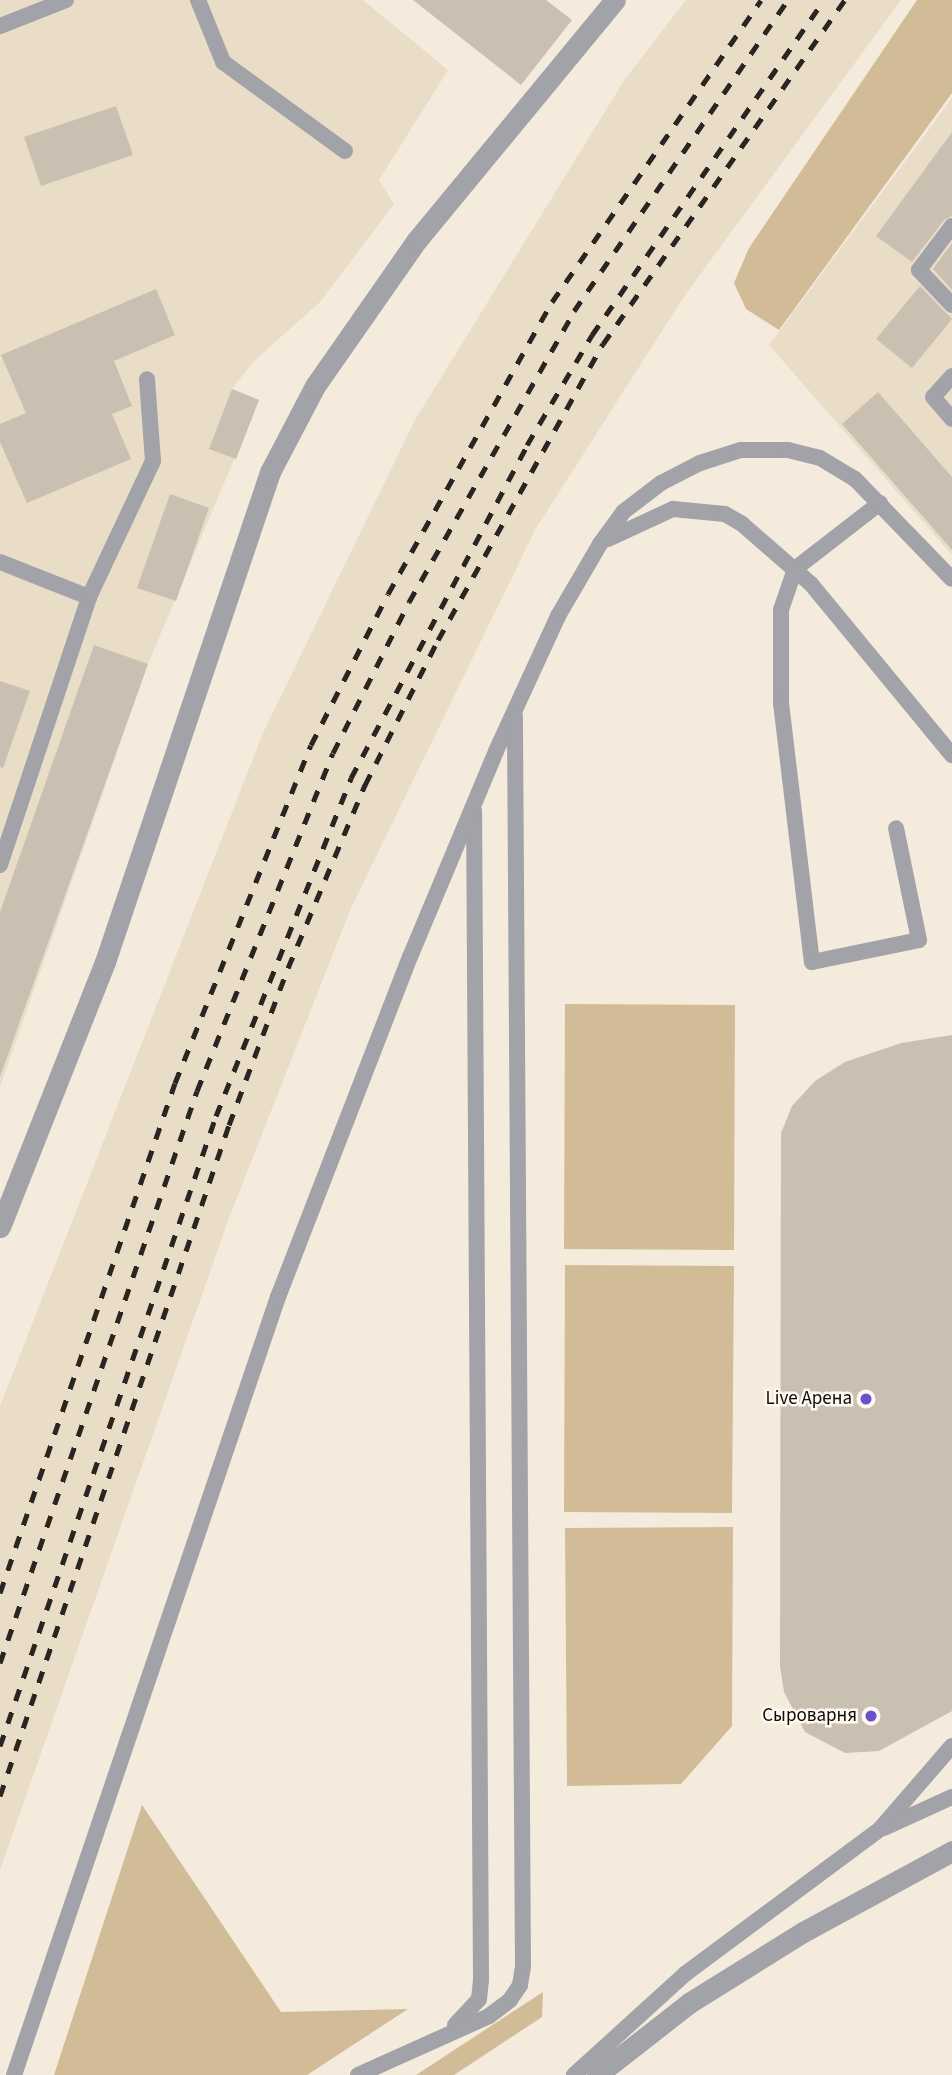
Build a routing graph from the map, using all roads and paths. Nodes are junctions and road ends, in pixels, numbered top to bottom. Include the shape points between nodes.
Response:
1 (66, 0) edge
2 (198, 0) edge
3 (615, 0) edge
4 (0, 26) edge
5 (345, 151) dead end
6 (952, 226) edge
7 (952, 305) edge
8 (952, 376) edge
9 (147, 379) dead end
10 (952, 419) edge
11 (880, 503) junction
12 (600, 544) junction
13 (0, 562) edge
14 (795, 569) junction
15 (952, 579) edge
16 (89, 597) junction
17 (515, 710) junction
18 (952, 755) edge
19 (474, 804) junction
20 (896, 828) dead end
21 (0, 864) edge
22 (0, 1227) edge
23 (952, 1746) edge
24 (952, 1797) edge
25 (880, 1829) junction
26 (952, 1851) edge
27 (434, 2042) junction
28 (14, 2075) edge
29 (358, 2075) edge
30 (573, 2075) edge
31 (597, 2075) edge

1 - 4 lane
2 - 5 lane via 223,62
3 - 22 street via 416,240 315,386 270,472 105,962
6 - 7 lane via 919,270
8 - 10 lane via 933,397
9 - 16 lane via 153,461
11 - 12 lane via 855,479 820,458 788,450 741,450 661,482 623,512
11 - 14 lane
11 - 15 lane
12 - 14 lane via 648,517 673,509 697,509 726,514
12 - 17 lane via 558,615
13 - 16 lane
14 - 18 lane via 942,737
14 - 20 lane via 781,610 781,703 812,962 919,940
16 - 21 lane
17 - 19 lane
17 - 27 lane via 523,1966 520,1985 510,2000 489,2016
19 - 27 lane via 481,1980 479,1999 471,2012
19 - 28 lane via 278,1297
23 - 25 lane
24 - 25 lane
25 - 30 lane via 685,1974
26 - 31 street via 803,1932 689,2003
27 - 29 lane

